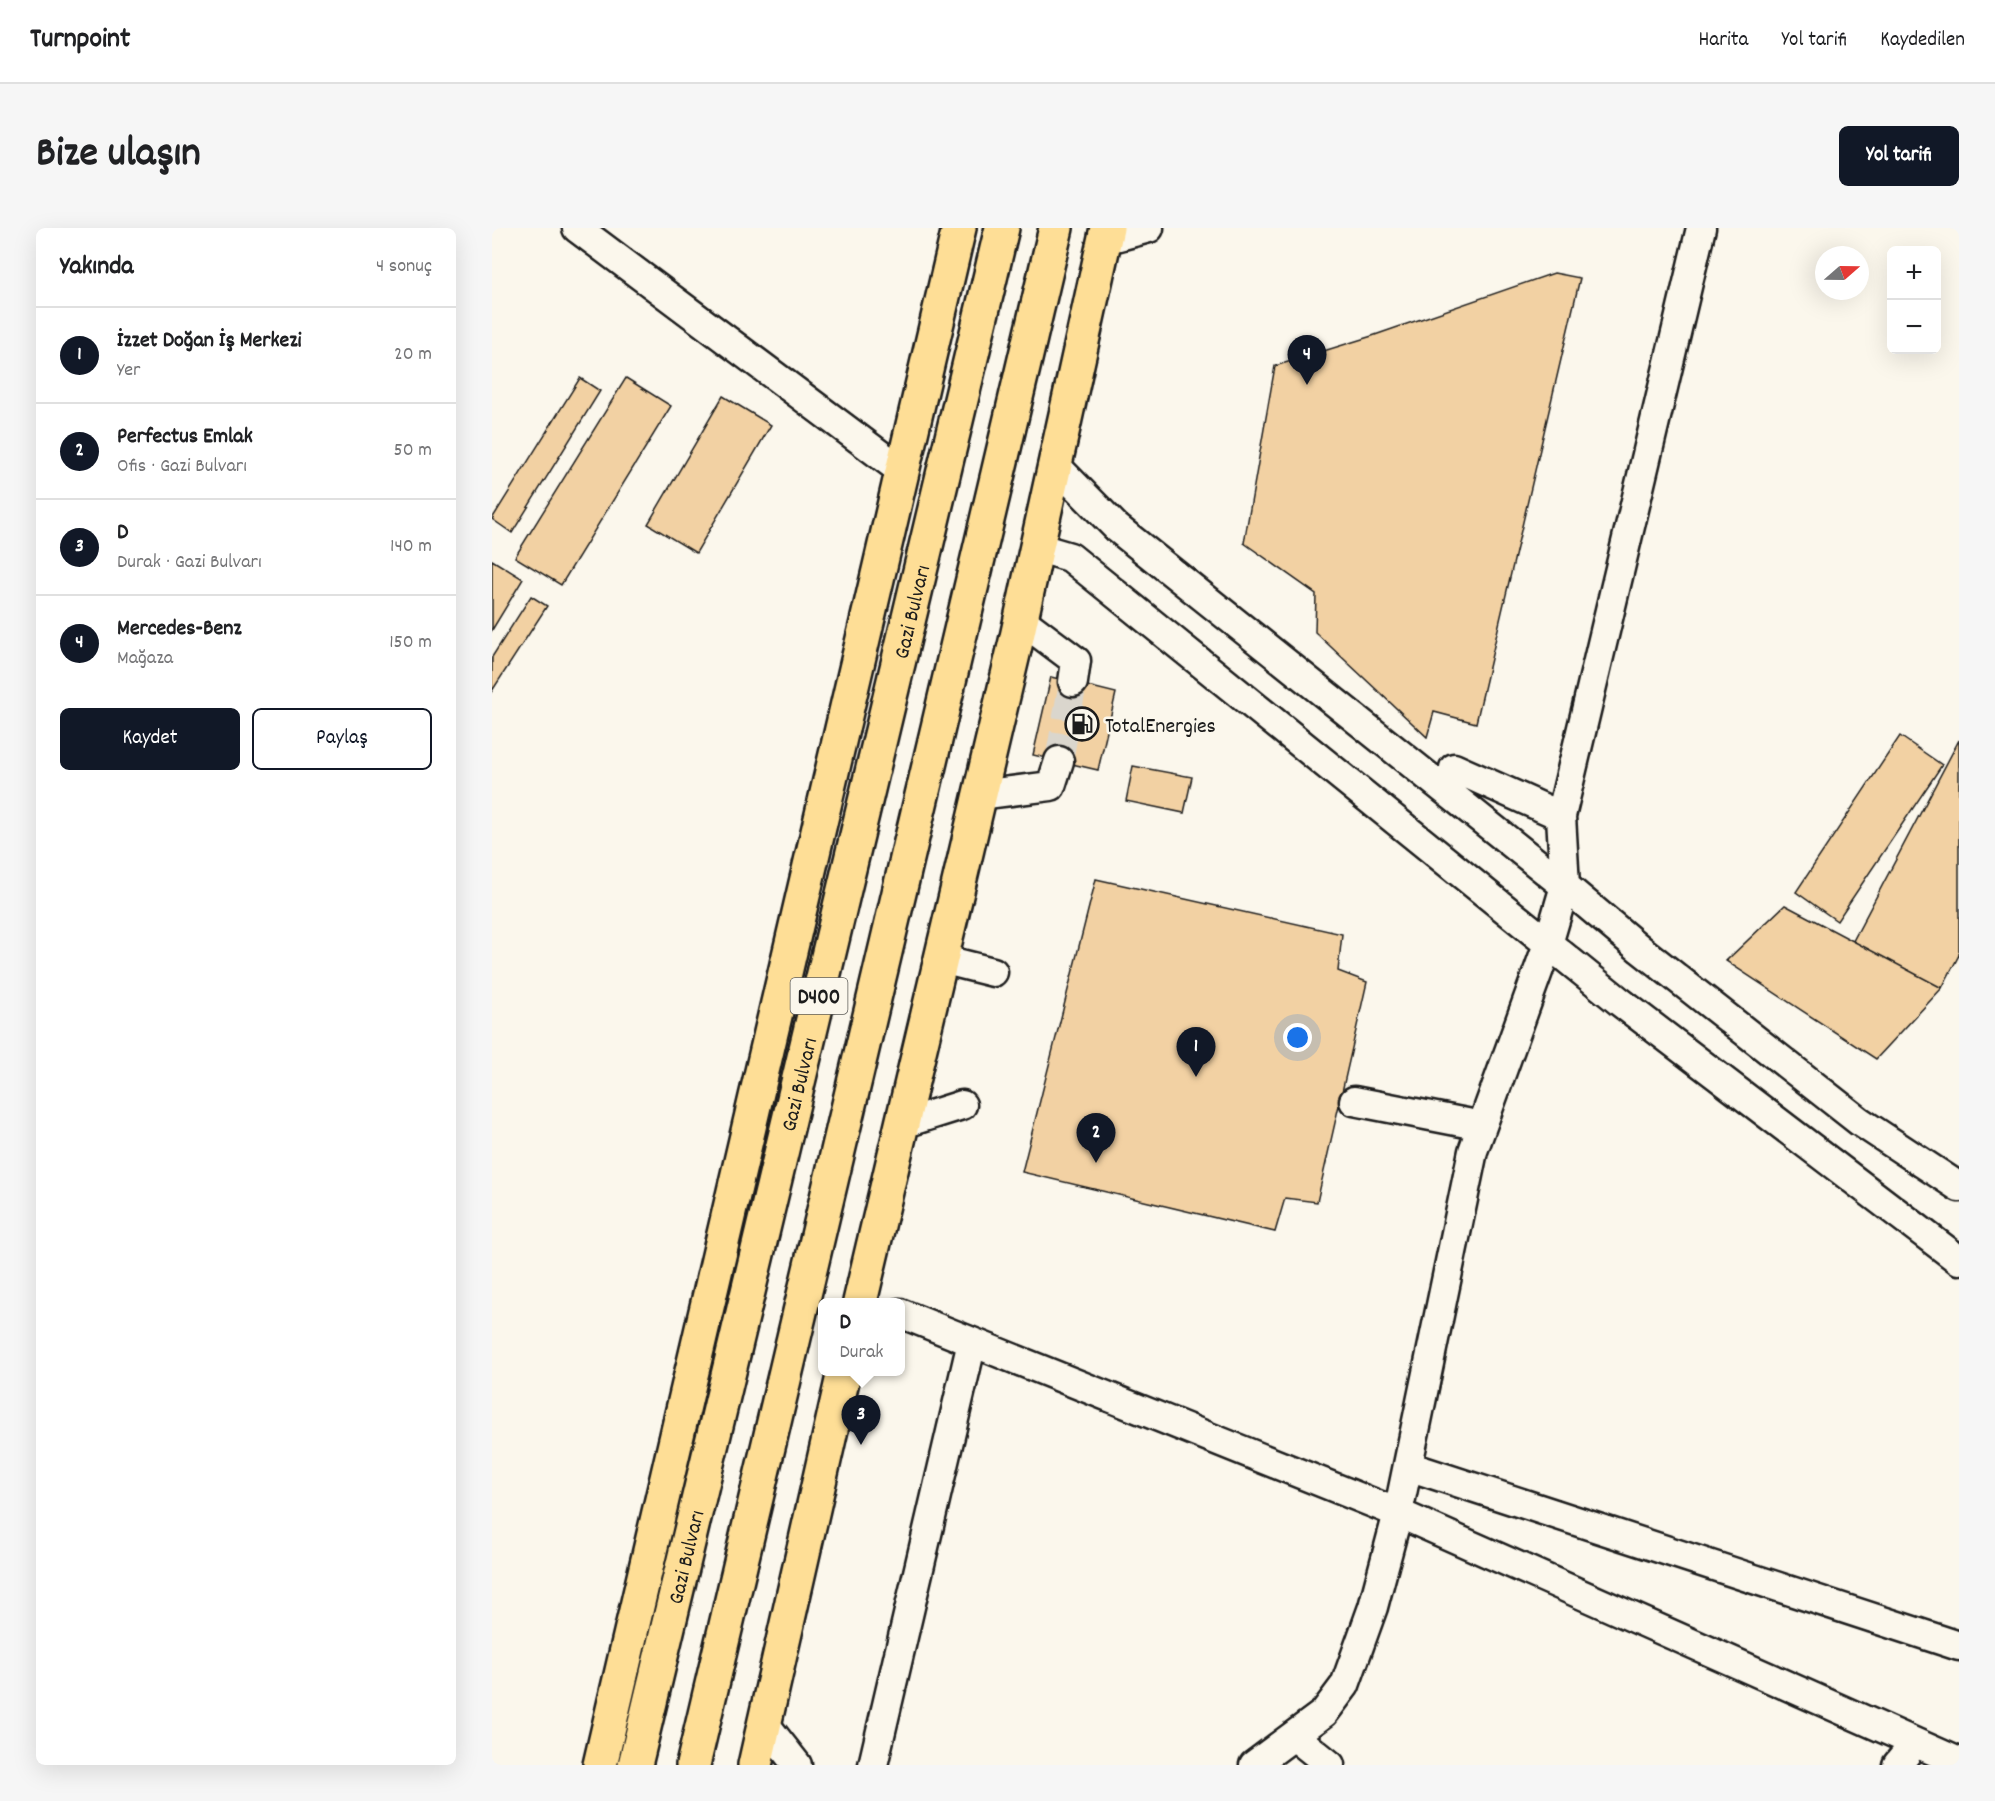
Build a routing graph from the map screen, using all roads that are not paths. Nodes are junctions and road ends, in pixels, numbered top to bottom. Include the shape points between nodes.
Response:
1 (577, 228) edge
2 (960, 228) edge
3 (1002, 228) edge
4 (1056, 228) edge
5 (1149, 228) edge
6 (1701, 228) edge
7 (1106, 234) edge
8 (1054, 464) junction
9 (903, 472) junction
10 (1036, 547) junction
11 (1020, 619) junction
12 (1073, 682) tunnel mouth
13 (1059, 761) tunnel mouth
14 (1454, 768) dead end
15 (979, 795) junction
16 (1561, 816) junction
17 (1565, 886) junction
18 (1548, 944) junction
19 (941, 959) junction
20 (993, 972) dead end
21 (1354, 1101) dead end
22 (962, 1105) dead end
23 (902, 1124) junction
24 (1482, 1126) junction
25 (1959, 1187) edge
26 (1959, 1260) edge
27 (865, 1298) edge
28 (905, 1315) edge
29 (972, 1342) junction
30 (843, 1376) edge
31 (1408, 1466) junction
32 (1398, 1513) junction
33 (1959, 1646) edge
34 (764, 1723) junction
35 (1294, 1736) junction
36 (1915, 1743) junction
37 (1959, 1762) edge
38 (600, 1765) edge
39 (635, 1765) edge
40 (693, 1765) edge
41 (755, 1765) edge
42 (797, 1765) edge
43 (873, 1765) edge
44 (1254, 1765) edge
45 (1330, 1765) edge
46 (1897, 1765) edge

1 - 9 street
2 - 9 highway
3 - 39 highway, Gazi Bulvarı / D400
4 - 40 highway, D400
5 - 7 street
6 - 16 street
7 - 8 highway
8 - 10 highway
8 - 17 street via 1117,528
9 - 38 highway
10 - 11 highway
10 - 18 street via 1070,557
11 - 12 street via 1076,661
11 - 15 highway
13 - 15 street via 1051,786
14 - 16 street
15 - 19 highway
16 - 17 street
17 - 18 street
17 - 25 street via 1859,1121
18 - 24 street
18 - 26 street
19 - 20 street
19 - 23 highway
21 - 24 street
22 - 23 street
23 - 27 highway
24 - 31 street via 1473,1151
28 - 29 street
29 - 32 street
29 - 43 street
30 - 34 highway
31 - 32 street
31 - 33 street
32 - 35 street via 1373,1608 1345,1685 1324,1713
32 - 36 street
34 - 41 highway
34 - 42 street
35 - 44 street
35 - 45 street
36 - 37 street
36 - 46 street

